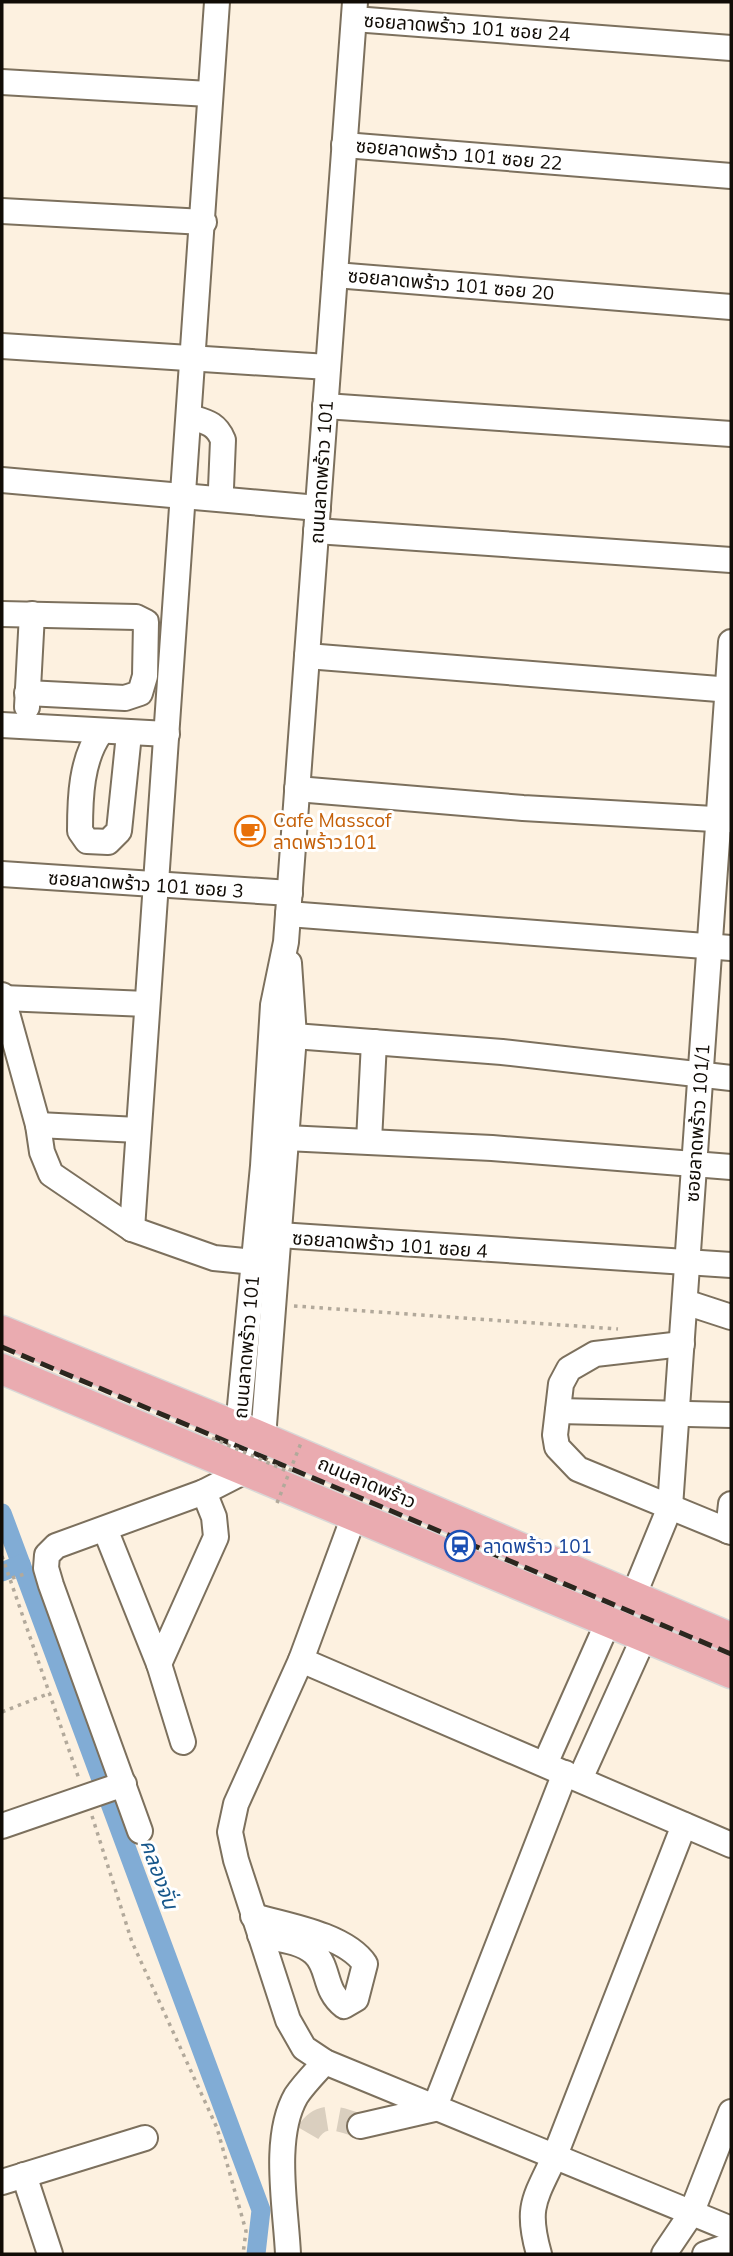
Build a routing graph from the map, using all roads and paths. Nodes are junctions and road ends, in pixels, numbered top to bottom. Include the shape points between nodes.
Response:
1 (217, 2) edge
2 (354, 10) edge
3 (731, 48) edge
4 (2, 82) edge
5 (209, 93) junction
6 (344, 145) junction
7 (731, 176) edge
8 (2, 211) edge
9 (204, 222) junction
10 (335, 275) junction
11 (731, 307) edge
12 (2, 346) edge
13 (194, 358) junction
14 (328, 367) junction
15 (326, 406) junction
16 (190, 417) junction
17 (731, 434) edge
18 (2, 480) edge
19 (221, 488) dead end
20 (183, 496) junction
21 (317, 520) junction
22 (731, 561) edge
23 (2, 614) edge
24 (32, 614) junction
25 (731, 642) edge
26 (307, 656) junction
27 (730, 690) edge
28 (84, 697) junction
29 (2, 725) edge
30 (91, 731) junction
31 (129, 734) junction
32 (167, 734) junction
33 (297, 789) junction
34 (725, 820) edge
35 (2, 874) edge
36 (156, 885) junction
37 (289, 903) junction
38 (286, 942) junction
39 (721, 947) edge
40 (148, 1004) junction
41 (3, 1005) edge
42 (294, 1036) junction
43 (374, 1042) junction
44 (701, 1075) junction
45 (731, 1078) edge
46 (38, 1125) junction
47 (138, 1129) junction
48 (286, 1138) junction
49 (369, 1140) junction
50 (694, 1164) junction
51 (731, 1167) edge
52 (132, 1229) junction
53 (279, 1235) junction
54 (254, 1262) junction
55 (687, 1264) junction
56 (731, 1265) edge
57 (685, 1302) junction
58 (274, 1304) junction
59 (731, 1317) edge
60 (628, 1329) dead end
61 (2, 1331) edge
62 (682, 1344) junction
63 (2, 1369) edge
64 (558, 1411) junction
65 (677, 1412) junction
66 (731, 1415) edge
67 (238, 1434) junction
68 (301, 1443) dead end
69 (245, 1471) junction
70 (289, 1472) junction
71 (204, 1492) junction
72 (277, 1503) dead end
73 (731, 1504) edge
74 (670, 1507) junction
75 (354, 1516) junction
76 (105, 1529) junction
77 (730, 1531) edge
78 (2, 1557) edge
79 (633, 1597) junction
80 (608, 1622) junction
81 (644, 1637) junction
82 (731, 1638) edge
83 (301, 1660) junction
84 (159, 1664) junction
85 (731, 1673) edge
86 (50, 1693) junction
87 (2, 1712) edge
88 (183, 1742) dead end
89 (563, 1772) junction
90 (122, 1784) junction
91 (85, 1798) junction
92 (684, 1825) junction
93 (2, 1826) edge
94 (140, 1831) dead end
95 (731, 1845) edge
96 (324, 2063) junction
97 (434, 2109) junction
98 (731, 2112) edge
99 (360, 2126) tunnel mouth
100 (145, 2138) dead end
101 (554, 2158) junction
102 (13, 2179) edge
103 (691, 2214) junction
104 (731, 2229) edge
105 (731, 2245) edge
106 (50, 2254) edge
107 (243, 2254) edge
108 (288, 2254) edge
109 (539, 2254) edge
110 (664, 2254) edge
111 (705, 2254) edge

1 - 5 street
2 - 3 street, ซอยลาดพร้าว 101 ซอย 24
2 - 6 street, ถนนลาดพร้าว 101
4 - 5 street
5 - 9 street
6 - 7 street, ซอยลาดพร้าว 101 ซอย 22
6 - 10 street, ถนนลาดพร้าว 101
8 - 9 street
9 - 13 street
10 - 11 street, ซอยลาดพร้าว 101 ซอย 20
10 - 14 street, ถนนลาดพร้าว 101
12 - 13 street
13 - 14 street
13 - 16 street
14 - 15 street, ถนนลาดพร้าว 101
15 - 17 street
15 - 21 street, ถนนลาดพร้าว 101
16 - 19 street via 214,424 220,433
16 - 20 street
18 - 20 street
20 - 21 street
20 - 32 street
21 - 22 street via 541,547
21 - 26 street, ถนนลาดพร้าว 101
23 - 24 street
24 - 28 street via 27,700
24 - 28 street via 136,617 146,622 145,676 140,693 125,698
25 - 27 street, ซอยลาดพร้าว 101/1
26 - 27 street
26 - 33 street, ถนนลาดพร้าว 101
27 - 34 street, ซอยลาดพร้าว 101/1
28 - 30 street
29 - 30 street
30 - 31 street
30 - 31 street via 80,825 88,841 108,842 119,831
31 - 32 street
32 - 36 street
33 - 34 street
33 - 37 street, ถนนลาดพร้าว 101
34 - 39 street, ซอยลาดพร้าว 101/1
35 - 36 street, ซอยลาดพร้าว 101 ซอย 3
36 - 37 street, ซอยลาดพร้าว 101 ซอย 3
36 - 40 street
37 - 38 street, ถนนลาดพร้าว 101
37 - 39 street, ซอยลาดพร้าว 101 ซอย 3 via 512,931
38 - 42 street, ถนนลาดพร้าว 101
38 - 54 street, ถนนลาดพร้าว 101 via 273,1006
39 - 44 street, ซอยลาดพร้าว 101/1
40 - 41 street
40 - 47 street
41 - 46 street
42 - 43 street
42 - 48 street, ถนนลาดพร้าว 101
43 - 44 street
43 - 49 street
44 - 45 street
44 - 50 street, ซอยลาดพร้าว 101/1
46 - 47 street
46 - 52 street via 51,1174
47 - 52 street
48 - 49 street
48 - 53 street, ถนนลาดพร้าว 101
49 - 50 street
50 - 51 street
50 - 55 street, ซอยลาดพร้าว 101/1
52 - 54 street via 214,1258
53 - 55 street, ซอยลาดพร้าว 101 ซอย 4
53 - 58 street, ถนนลาดพร้าว 101
54 - 67 street, ถนนลาดพร้าว 101
55 - 56 street, ซอยลาดพร้าว 101 ซอย 4
55 - 57 street, ซอยลาดพร้าว 101/1
57 - 59 street
57 - 62 street, ซอยลาดพร้าว 101/1
58 - 60 path
58 - 67 street, ถนนลาดพร้าว 101
61 - 67 main road, ถนนลาดพร้าว
62 - 64 street via 595,1354 582,1360 569,1369 561,1384
62 - 65 street, ซอยลาดพร้าว 101/1
63 - 69 main road, ถนนลาดพร้าว
64 - 65 street
64 - 74 street via 557,1447 578,1469
65 - 66 street
65 - 74 street, ซอยลาดพร้าว 101/1
67 - 69 street, ถนนลาดพร้าว 101
67 - 70 path, bridge
67 - 79 main road, ถนนลาดพร้าว
68 - 70 path, bridge
69 - 71 street
69 - 75 main road, ถนนลาดพร้าว
70 - 72 path, bridge
71 - 76 street
71 - 84 street via 216,1537
73 - 77 street
74 - 77 street
74 - 79 street, ซอยลาดพร้าว 101/1
75 - 80 main road, ถนนลาดพร้าว
75 - 83 street
76 - 84 street
76 - 90 street via 56,1546 47,1555 46,1568
78 - 86 path
79 - 82 main road, ถนนลาดพร้าว
80 - 81 main road, ถนนลาดพร้าว
80 - 89 street
81 - 85 main road, ถนนลาดพร้าว
81 - 89 street
83 - 89 street
83 - 96 street via 236,1804 230,1832 288,2020 304,2049
84 - 88 street
86 - 87 path
86 - 91 path
89 - 92 street
89 - 97 street
90 - 91 street
90 - 94 street
91 - 93 street
91 - 107 path via 132,1942 217,2129 246,2231
92 - 95 street
92 - 101 street
96 - 97 street
96 - 108 street via 290,2110 282,2156
97 - 99 street
97 - 101 street
98 - 103 street
100 - 102 street
101 - 103 street
101 - 109 street via 531,2215
102 - 106 street
103 - 104 street
103 - 110 street
105 - 111 street

